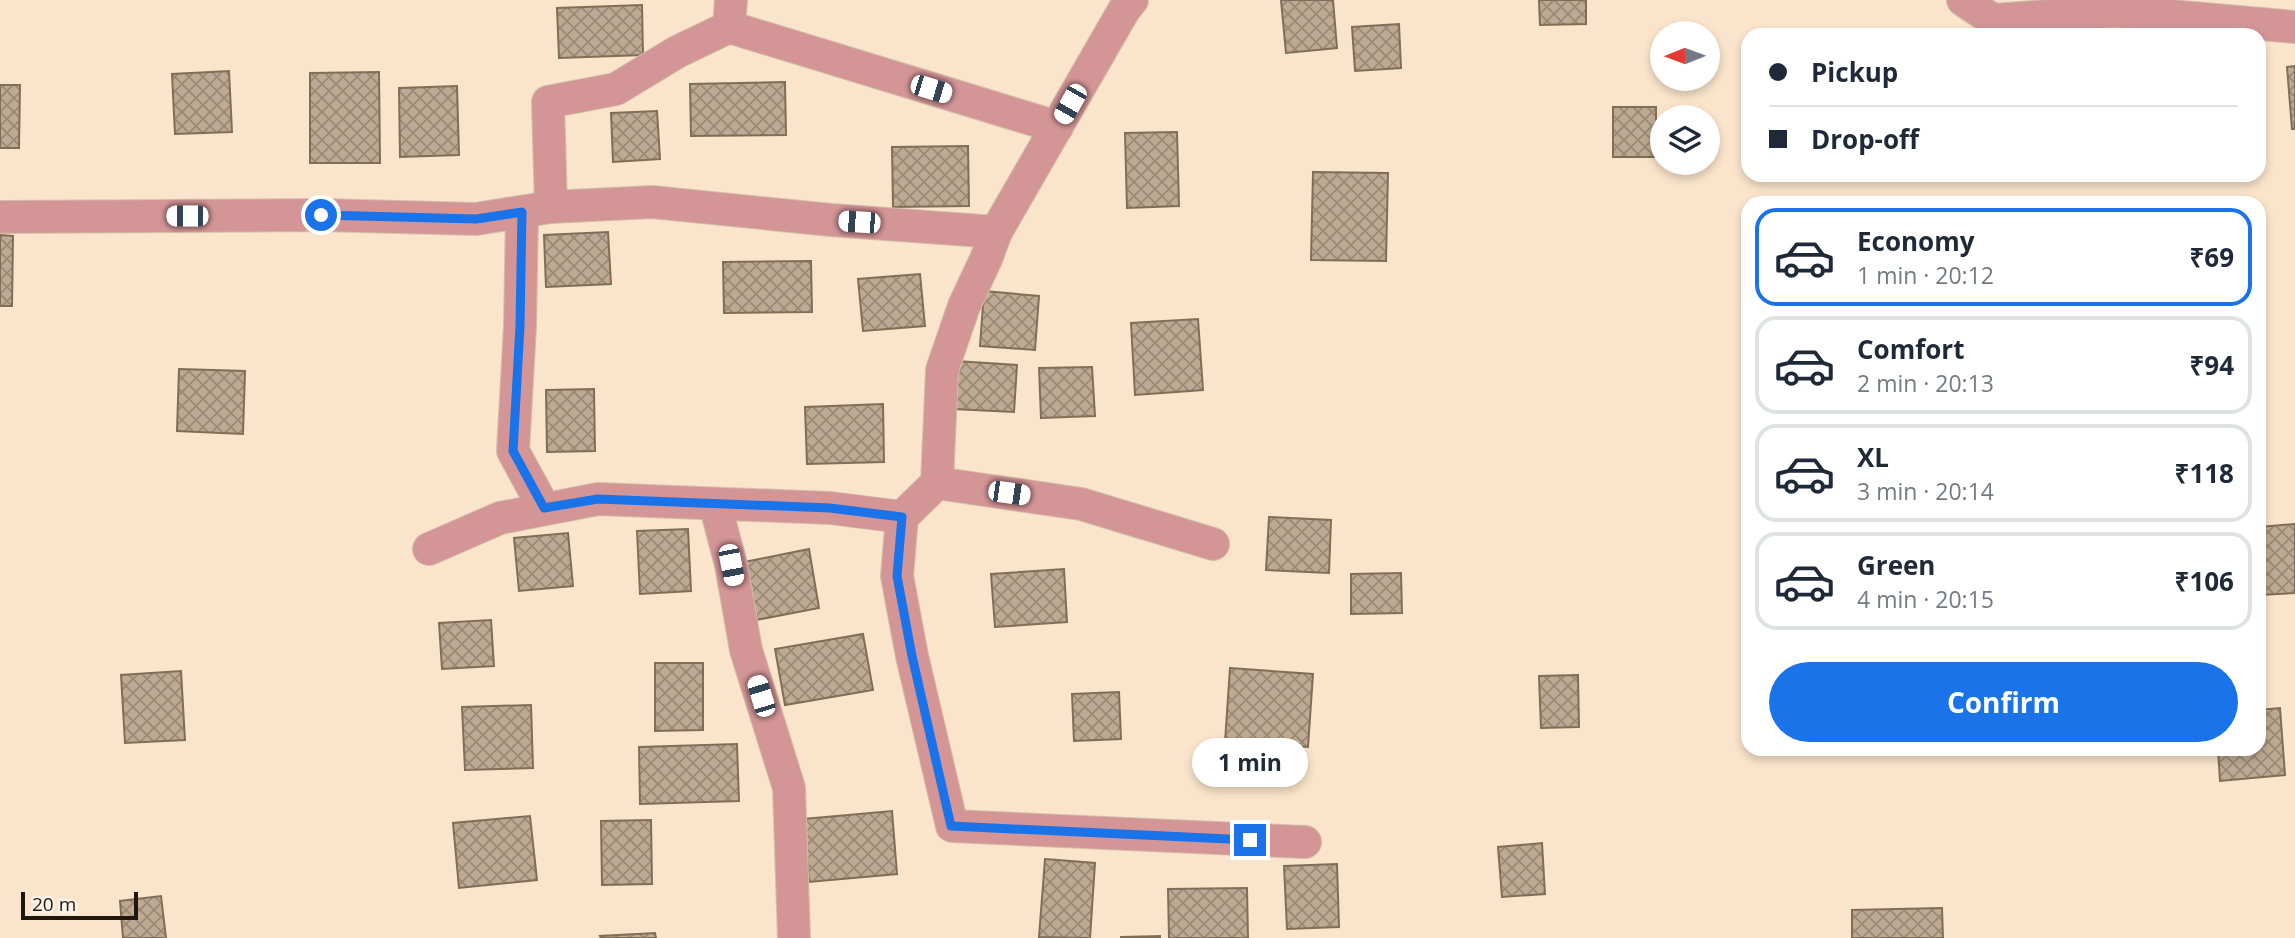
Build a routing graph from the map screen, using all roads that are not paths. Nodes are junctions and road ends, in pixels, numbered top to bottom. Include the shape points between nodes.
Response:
1 (1132, 0) edge
2 (1964, 0) edge
3 (730, 14) edge
4 (2295, 27) edge
5 (1056, 127) junction
6 (537, 210) junction
7 (0, 217) edge
8 (996, 232) junction
9 (937, 483) junction
10 (715, 503) junction
11 (544, 508) junction
12 (902, 517) junction
13 (1213, 544) dead end
14 (429, 549) dead end
15 (1305, 842) dead end
16 (794, 938) edge

1 - 5 street
2 - 4 street via 1993,20 2115,11
3 - 5 street
3 - 6 street via 616,89 548,102
5 - 8 street
6 - 7 street via 476,219
6 - 8 street via 652,202
6 - 11 street via 520,326 513,451
8 - 9 street via 942,370
9 - 12 street
9 - 13 street via 1081,503
10 - 11 street via 598,499
10 - 12 street via 830,508
10 - 16 street via 746,650 789,788
11 - 14 street via 500,517
12 - 15 street via 897,576 951,826

